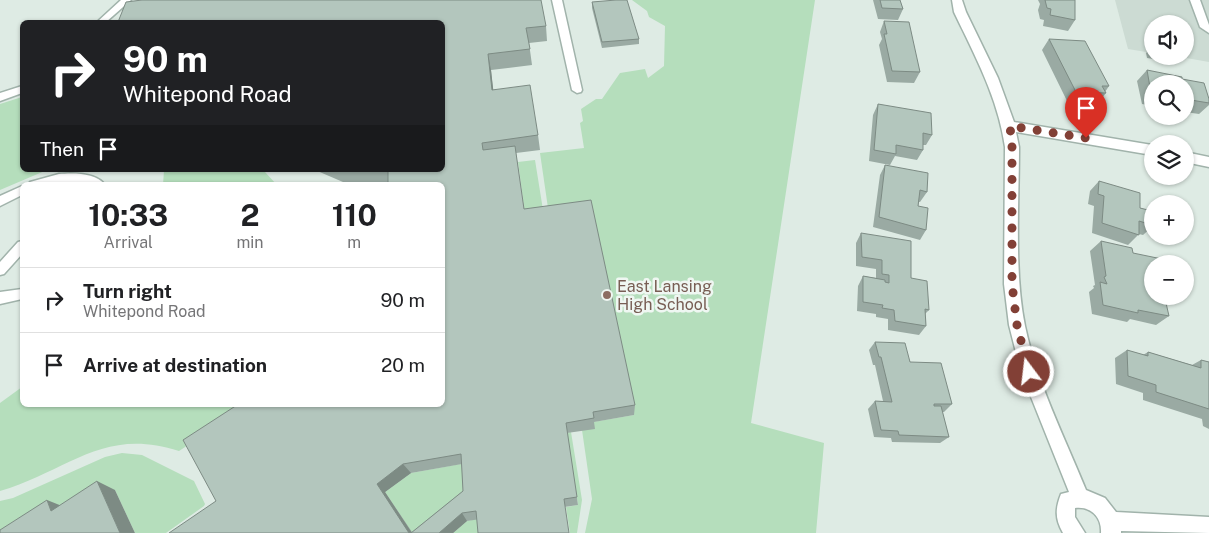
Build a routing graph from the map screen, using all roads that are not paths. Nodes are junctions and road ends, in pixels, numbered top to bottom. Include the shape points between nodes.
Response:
1 (126, 0) edge
2 (557, 0) edge
3 (958, 0) edge
4 (1196, 0) edge
5 (103, 20) edge
6 (1209, 30) edge
7 (20, 90) edge
8 (577, 90) dead end
9 (0, 97) edge
10 (1010, 126) junction
11 (1144, 149) edge
12 (1194, 159) edge
13 (1209, 162) edge
14 (48, 182) edge
15 (83, 182) edge
16 (20, 191) edge
17 (0, 202) edge
18 (20, 248) edge
19 (0, 270) edge
20 (20, 294) edge
21 (0, 298) edge
22 (1080, 497) junction
23 (1209, 526) edge
24 (1110, 527) edge
25 (1076, 533) edge

1 - 5 lane
2 - 8 lane
3 - 10 street via 960,12
4 - 6 lane
7 - 9 lane
10 - 11 street
10 - 22 street via 1012,284 1017,325 1029,372
12 - 13 street
14 - 15 lane via 66,178
16 - 17 lane
18 - 19 lane
20 - 21 lane
22 - 24 street via 1101,507
22 - 25 street via 1073,498 1065,506 1066,520
23 - 24 street

